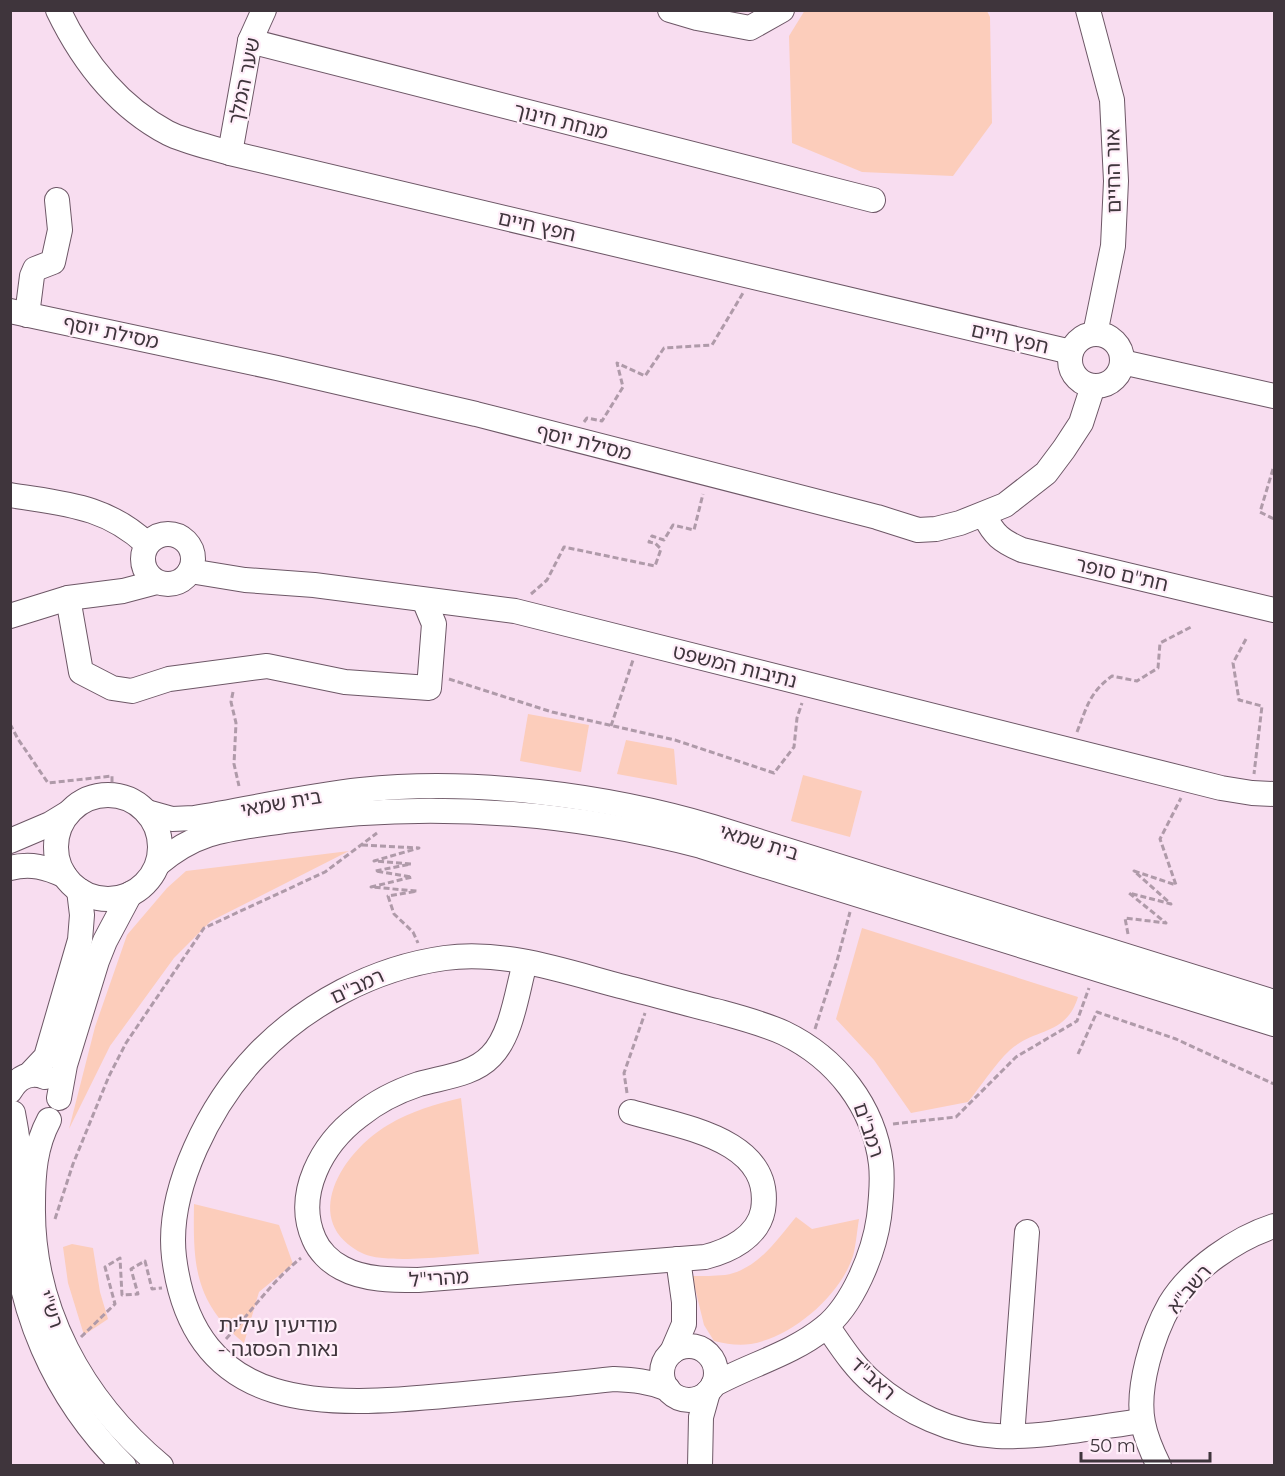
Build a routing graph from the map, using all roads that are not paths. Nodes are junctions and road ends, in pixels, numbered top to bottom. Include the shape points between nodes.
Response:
1 (58, 10) edge
2 (264, 10) edge
3 (670, 10) edge
4 (782, 10) edge
5 (1088, 10) edge
6 (250, 41) junction
7 (230, 153) junction
8 (57, 200) dead end
9 (873, 200) dead end
10 (19, 313) edge
11 (1095, 333) junction
12 (1071, 352) junction
13 (1122, 362) junction
14 (1093, 386) junction
15 (1275, 396) edge
16 (10, 495) edge
17 (984, 515) junction
18 (147, 544) junction
19 (190, 571) junction
20 (157, 582) junction
21 (68, 598) junction
22 (424, 600) junction
23 (1275, 610) edge
24 (10, 616) edge
25 (1263, 794) edge
26 (147, 812) junction
27 (68, 813) junction
28 (230, 821) junction
29 (10, 841) edge
30 (158, 864) junction
31 (10, 868) edge
32 (72, 883) junction
33 (130, 894) junction
34 (525, 963) junction
35 (1275, 1002) edge
36 (1275, 1024) edge
37 (14, 1094) edge
38 (54, 1109) junction
39 (631, 1112) road end
40 (1275, 1226) edge
41 (1027, 1232) dead end
42 (678, 1259) junction
43 (684, 1302) junction
44 (827, 1326) junction
45 (670, 1354) junction
46 (707, 1354) junction
47 (758, 1363) junction
48 (614, 1379) junction
49 (711, 1388) junction
50 (670, 1392) junction
51 (1142, 1415) junction
52 (1013, 1423) junction
53 (124, 1466) edge
54 (161, 1466) edge
55 (688, 1466) edge
56 (700, 1466) edge
57 (1159, 1466) edge

1 - 7 street, חפץ חיים via 84,58 112,93 169,134
2 - 6 street, שער המלך
3 - 4 street via 750,28
5 - 11 street, אור החיים via 1112,100 1116,181 1113,246
6 - 7 street, שער המלך
6 - 9 street, מנחת חינוך
7 - 12 street, חפץ חיים
8 - 10 street via 60,230 53,261 35,269
10 - 17 street, מסילת יוסף via 277,368 575,440 918,530 936,529
11 - 12 street via 1080,339
11 - 13 street via 1118,345
12 - 14 street via 1072,370 1084,383
13 - 14 street via 1110,383
13 - 15 street
14 - 17 street, מסילת יוסף via 1081,423 1046,472 1005,505
16 - 18 street via 77,506 114,519
17 - 23 street, חת"ם סופר via 1002,541 1022,550
18 - 19 street via 170,533 187,541 194,557
18 - 20 street via 145,570
19 - 20 street via 174,584
19 - 22 street, נתיבות המשפט
20 - 21 street
21 - 22 street via 81,672 112,688 132,692 169,679 267,666 345,681 429,688 434,624
21 - 24 street
22 - 25 street, נתיבות המשפט via 515,611 1190,780
26 - 27 street via 132,800 112,795 91,797
26 - 28 street via 172,819
26 - 30 street via 159,832
27 - 29 street
27 - 32 street via 56,838 56,852 60,867
28 - 30 street via 185,844
28 - 35 street, בית שמאי via 361,790 431,786 609,801 704,824
28 - 36 street, בית שמאי via 459,810 613,826 728,854
30 - 33 street via 151,878
31 - 32 street via 35,865
32 - 33 street via 93,897 109,900
32 - 37 street via 82,915 80,940 46,1057
33 - 38 street, רש"י via 97,961
34 - 42 street, מהרי"ל via 508,1025 490,1058 375,1104 357,1116 335,1141 314,1173 307,1193 309,1227 317,1246 343,1269 392,1280
34 - 44 street, רמב"ם via 750,1020 782,1032 837,1070 855,1092 872,1127 881,1163 882,1192 877,1230 865,1267
34 - 48 street, רמב"ם via 493,956 446,958 391,970 312,1009 256,1056 235,1081 198,1143 184,1178 172,1241 179,1286 194,1326 213,1354 240,1375 272,1391 336,1402 384,1402
37 - 38 street via 26,1123 34,1124
37 - 38 street via 38,1074 53,1082
37 - 53 street, רש"י via 18,1149 13,1207 24,1295 42,1347 62,1388 83,1421
38 - 54 street, רש"י via 41,1134 33,1187 34,1247 45,1295 84,1382 113,1421
39 - 42 street, מהרי"ל via 715,1137 743,1154 759,1174 764,1199 762,1215 747,1236 721,1253
40 - 51 street, רשב"א via 1225,1250 1195,1274 1171,1303 1147,1366
41 - 52 street
42 - 43 street
43 - 45 street via 684,1324
43 - 46 street
44 - 47 street, רמב"ם
44 - 51 street, ראב"ד via 873,1383 913,1410 957,1429 996,1436 1028,1435
44 - 52 street, ראב"ד via 911,1394 962,1417
45 - 46 street via 688,1346
45 - 48 street
45 - 50 street via 662,1367
46 - 47 street via 731,1362
46 - 49 street via 715,1368
47 - 49 street
48 - 50 street via 653,1382
49 - 50 street via 694,1400
49 - 56 street via 700,1417
50 - 55 street via 683,1417
51 - 52 street, ראב"ד via 1118,1409
51 - 57 street

